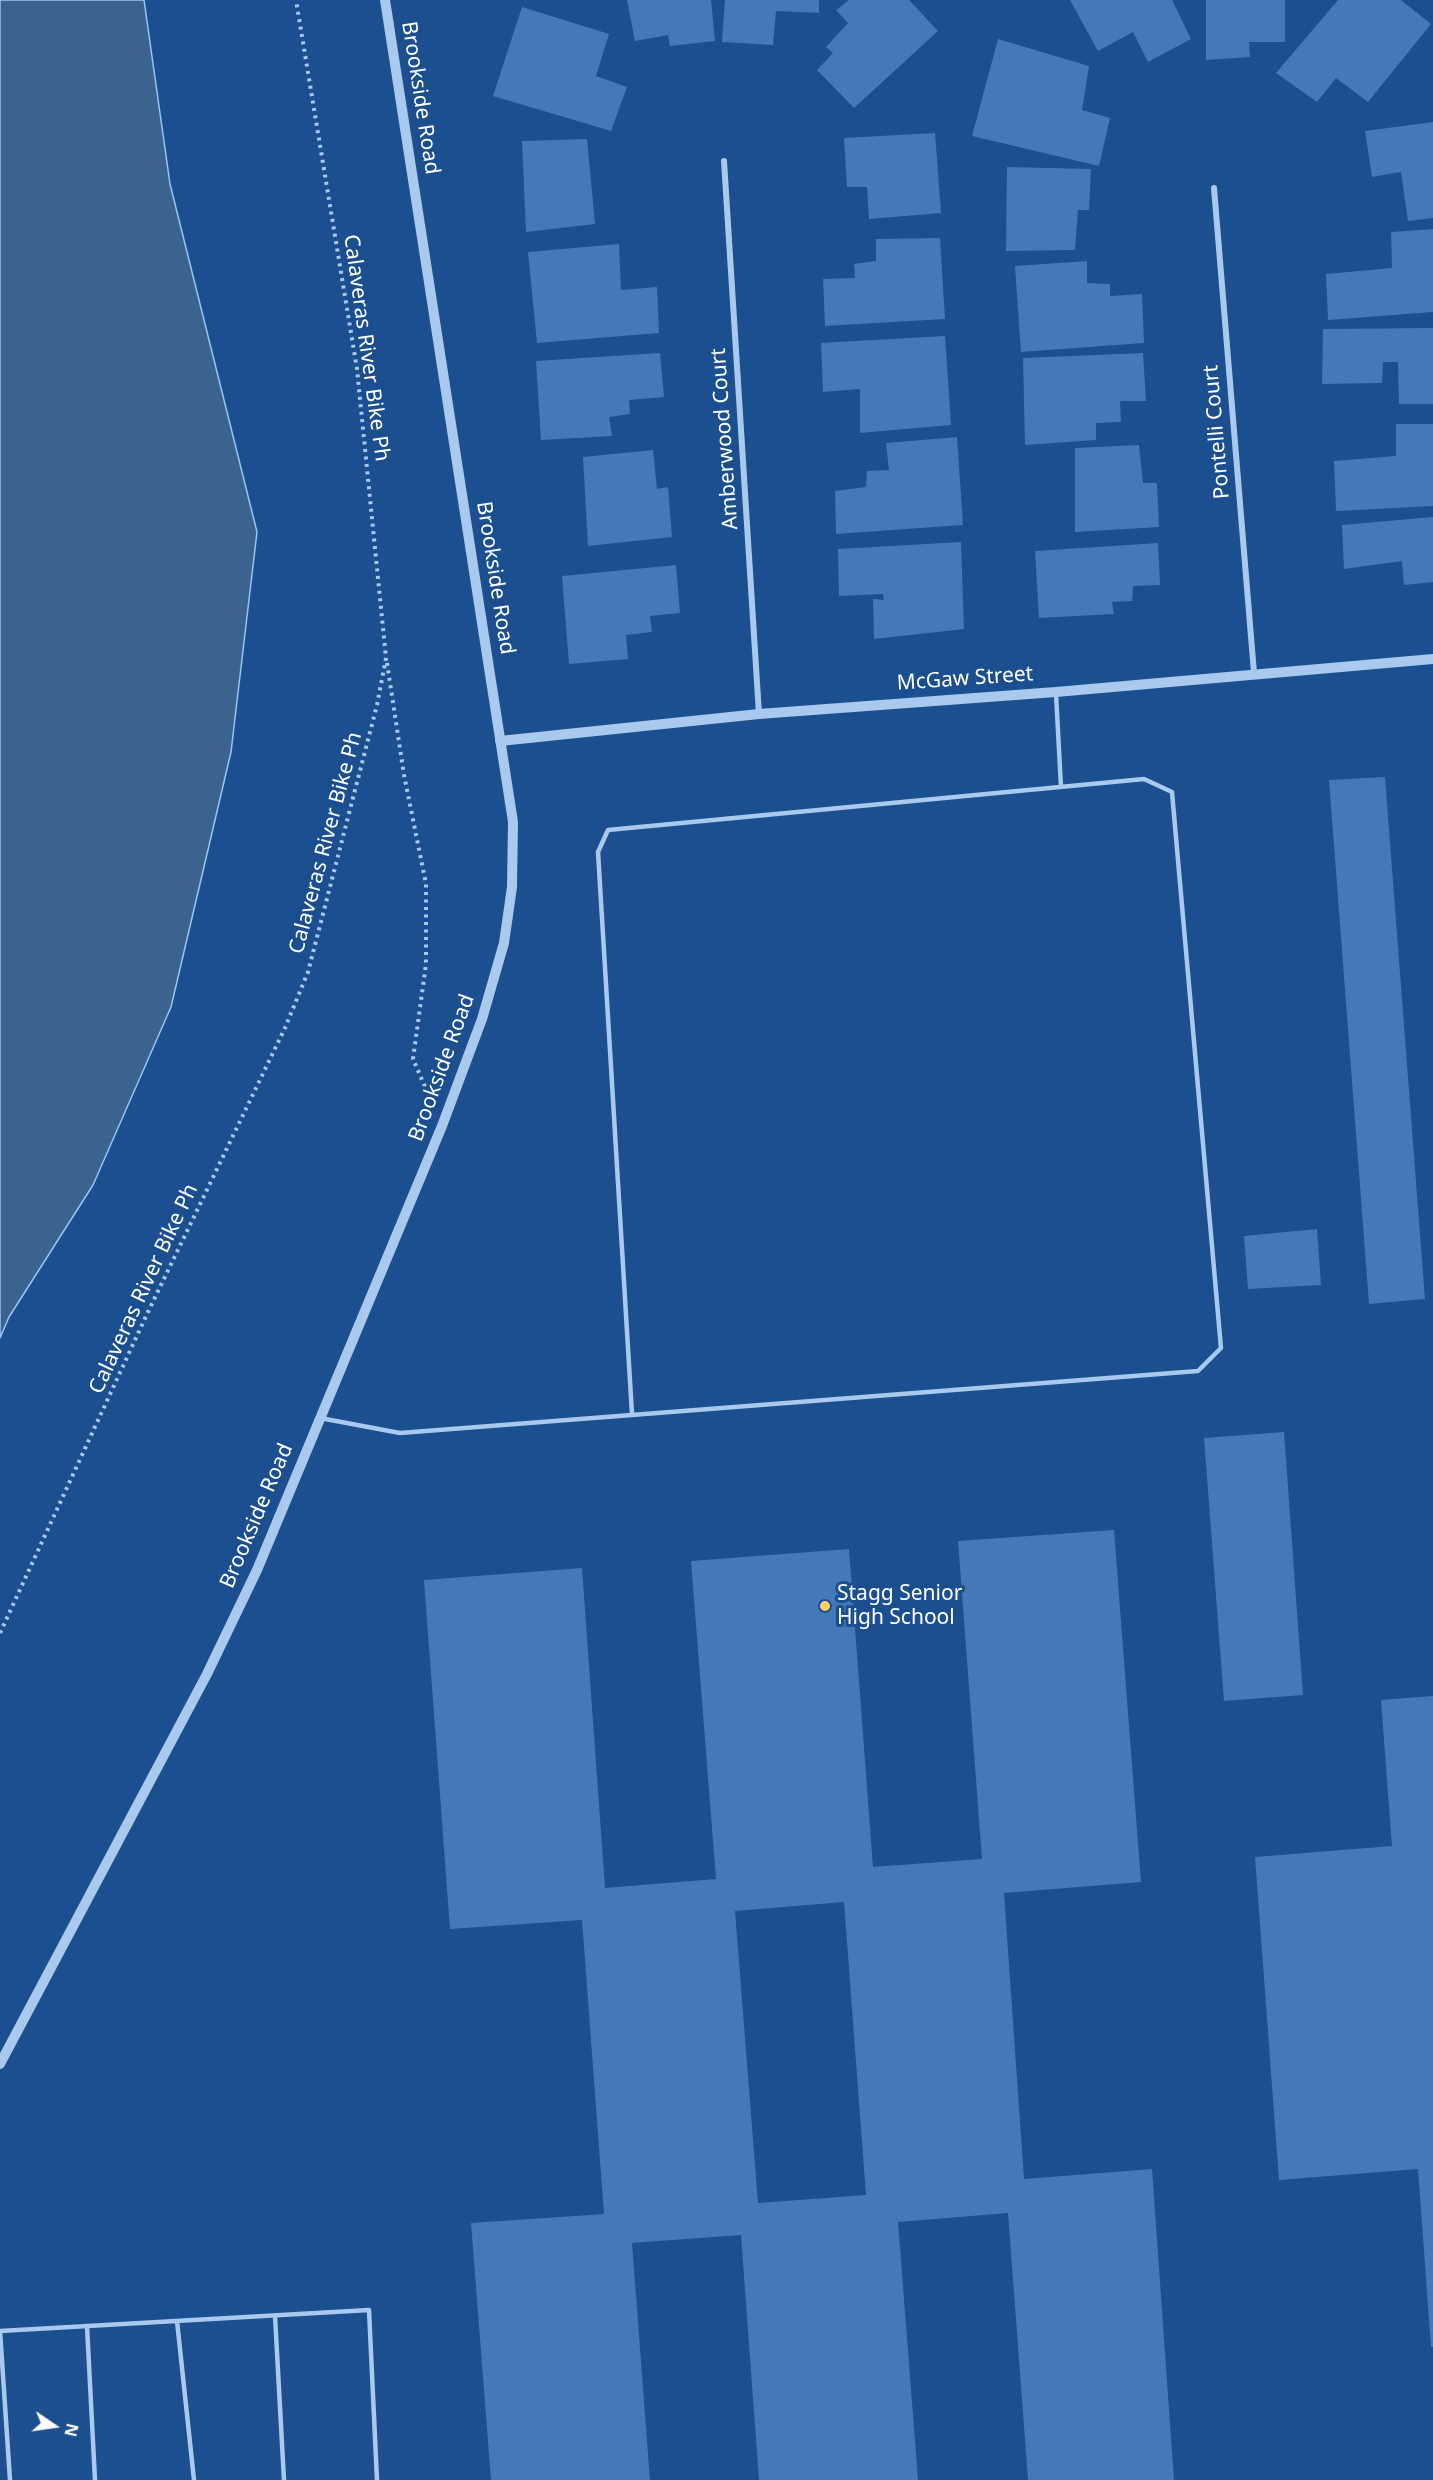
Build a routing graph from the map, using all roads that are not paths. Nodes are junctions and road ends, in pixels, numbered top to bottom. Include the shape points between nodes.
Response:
1 (385, 0) edge
2 (724, 161) dead end
3 (1214, 188) dead end
4 (1433, 659) edge
5 (1254, 673) junction
6 (1056, 692) junction
7 (759, 714) junction
8 (500, 741) junction
9 (1061, 787) junction
10 (632, 1414) junction
11 (320, 1418) junction
12 (0, 2064) edge
13 (275, 2316) junction
14 (177, 2321) junction
15 (87, 2326) junction
16 (9, 2480) edge
17 (95, 2480) edge
18 (194, 2480) edge
19 (284, 2480) edge
20 (377, 2480) edge

1 - 8 street, Brookside Road
2 - 7 street, Amberwood Court
3 - 5 street, Pontelli Court
4 - 5 street, McGaw Street
5 - 6 street, McGaw Street
6 - 7 street, McGaw Street
6 - 9 lane
7 - 8 street, McGaw Street
8 - 11 street, Brookside Road via 513,822 512,887 504,943 482,1019 442,1126
9 - 10 lane via 608,831 598,852
9 - 10 lane via 1144,779 1172,792 1221,1348 1198,1371
10 - 11 lane via 400,1433
11 - 12 street, Brookside Road via 257,1570 207,1674
13 - 14 lane
13 - 19 lane
13 - 20 lane via 369,2310
14 - 15 lane
14 - 18 lane
15 - 16 lane via 0,2331
15 - 17 lane

